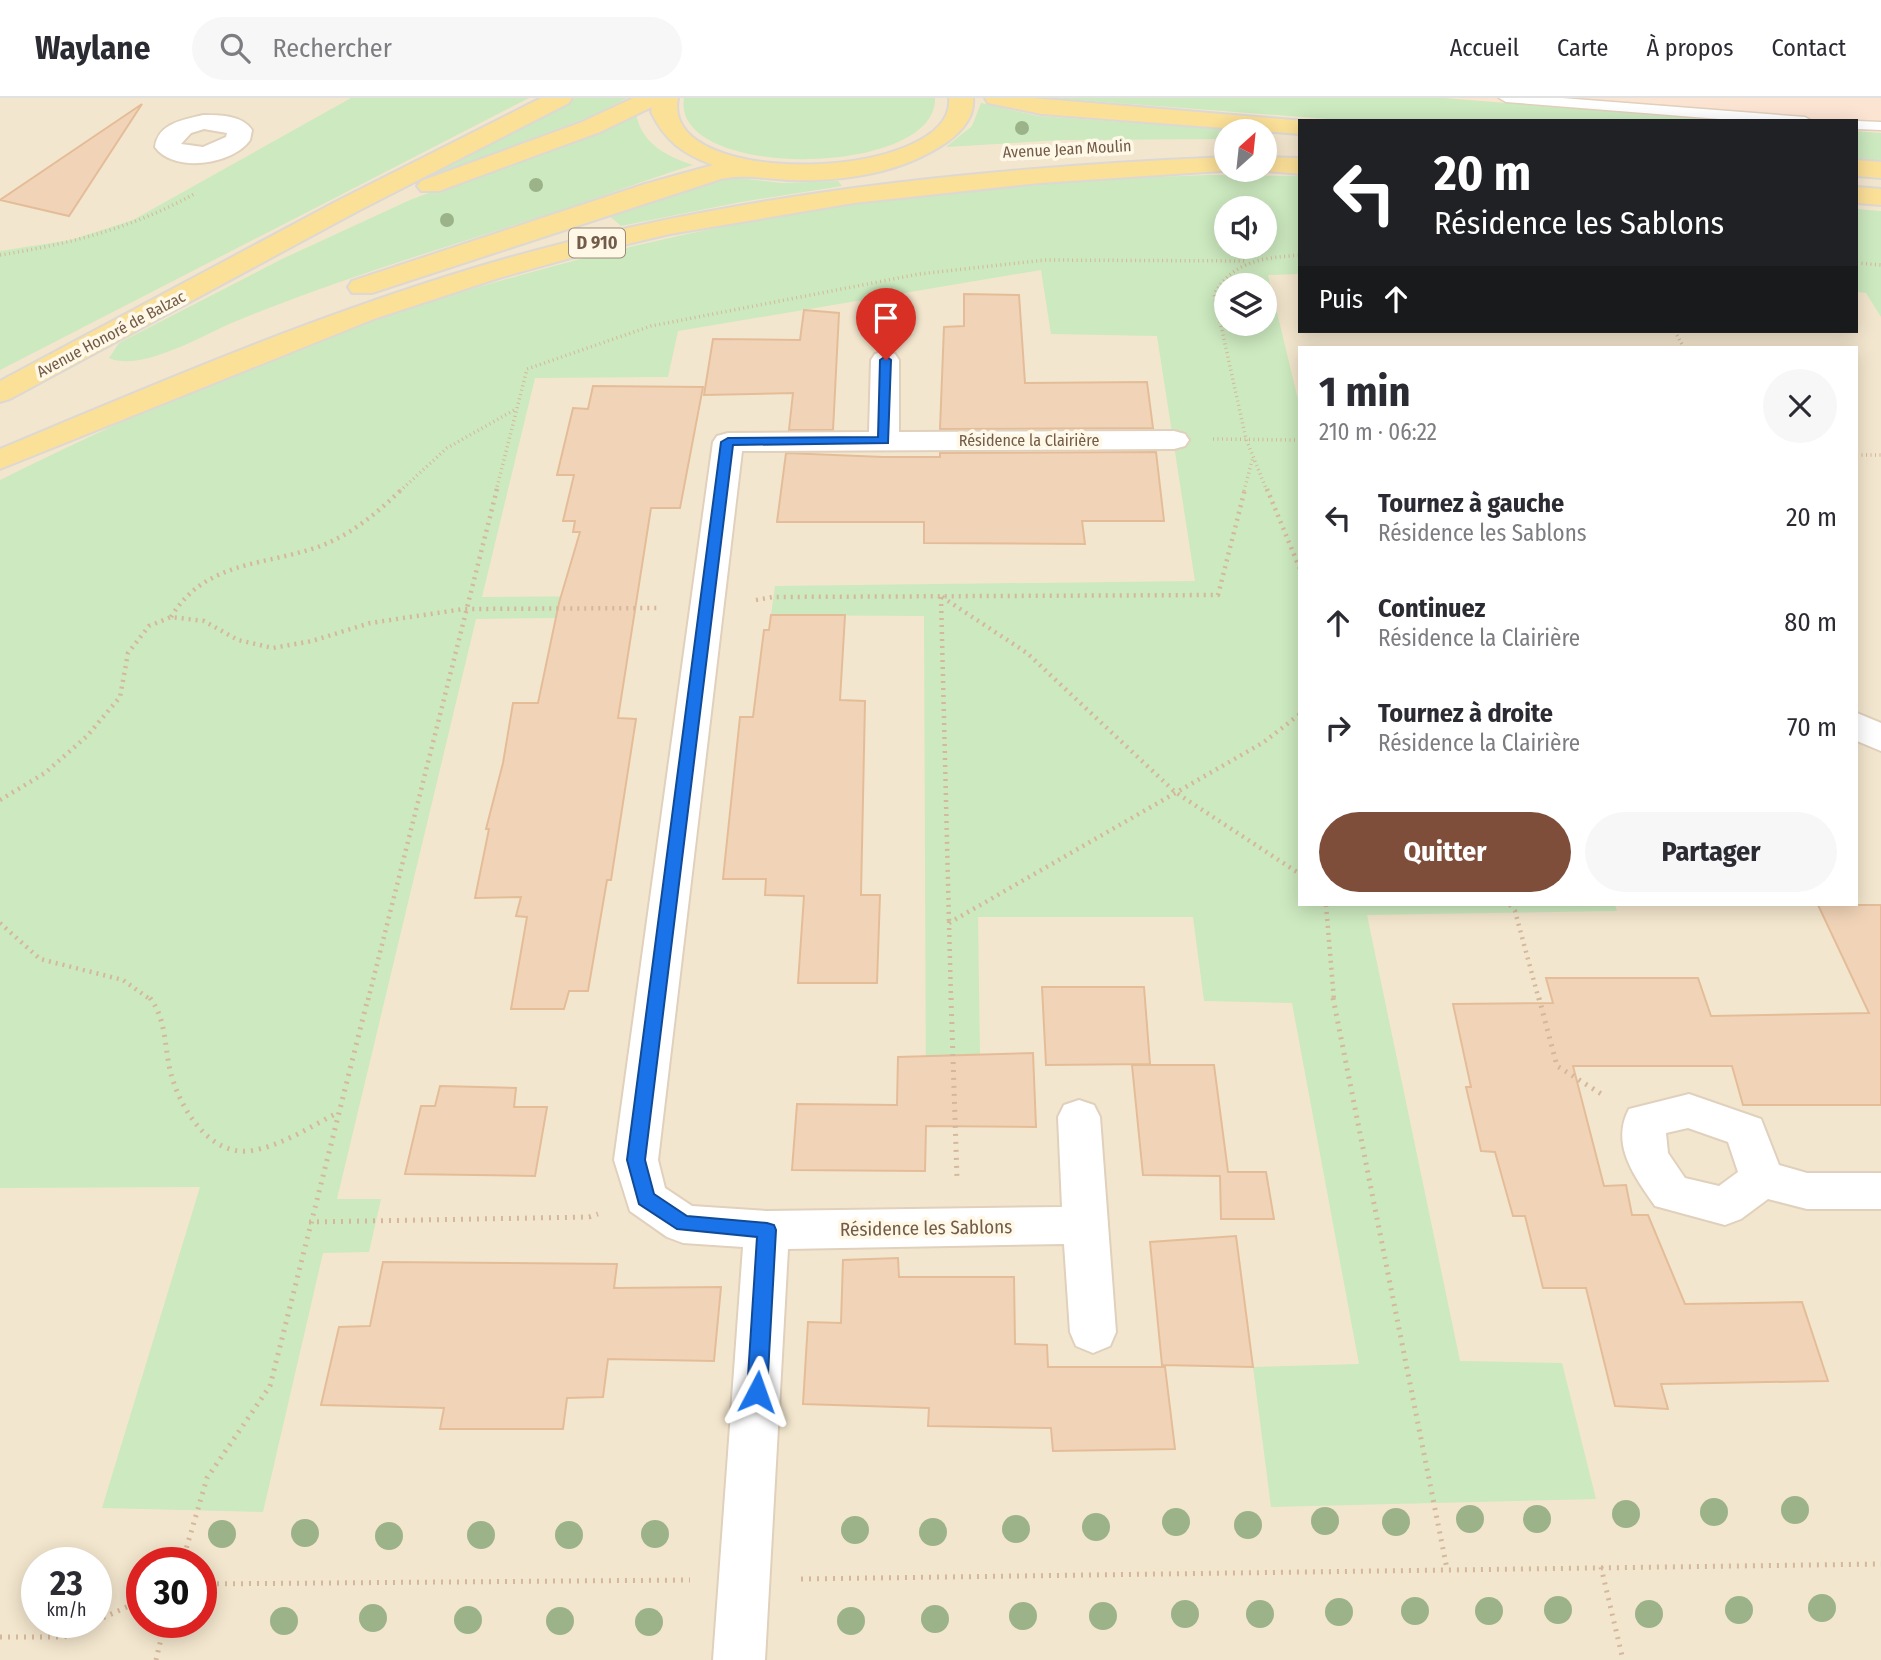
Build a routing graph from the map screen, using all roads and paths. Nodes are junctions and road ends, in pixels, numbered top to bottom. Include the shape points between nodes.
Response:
1 (560, 98) edge
2 (652, 98) edge
3 (666, 98) edge
4 (961, 98) edge
5 (997, 98) edge
6 (1506, 98) edge
7 (206, 110) edge
8 (1779, 119) edge
9 (1858, 125) edge
10 (1298, 127) edge
11 (1881, 127) edge
12 (1214, 146) edge
13 (1095, 147) dead end
14 (1278, 148) edge
15 (1298, 149) edge
16 (908, 155) junction
17 (958, 155) dead end
18 (202, 156) junction
19 (1214, 165) edge
20 (1278, 165) edge
21 (744, 166) junction
22 (1298, 166) edge
23 (1858, 168) edge
24 (1881, 170) edge
25 (1858, 195) edge
26 (1881, 197) edge
27 (1298, 255) edge
28 (0, 256) edge
29 (1247, 261) junction
30 (1858, 263) edge
31 (1881, 265) edge
32 (222, 275) junction
33 (886, 360) dead end
34 (0, 393) edge
35 (517, 409) junction
36 (1245, 439) junction
37 (1174, 440) joint
38 (1298, 440) edge
39 (884, 441) junction
40 (0, 449) edge
41 (1858, 455) edge
42 (1881, 455) edge
43 (1253, 457) junction
44 (0, 460) edge
45 (1298, 564) edge
46 (941, 596) junction
47 (706, 608) junction
48 (464, 609) junction
49 (172, 617) junction
50 (1298, 716) edge
51 (1858, 726) edge
52 (1881, 739) edge
53 (1175, 792) junction
54 (0, 800) edge
55 (1298, 873) edge
56 (1326, 906) edge
57 (1511, 906) edge
58 (0, 923) edge
59 (949, 923) junction
60 (337, 1113) junction
61 (1079, 1117) dead end
62 (1644, 1121) junction
63 (1762, 1179) junction
64 (1881, 1191) edge
65 (646, 1198) junction
66 (309, 1223) junction
67 (1086, 1225) junction
68 (959, 1227) junction
69 (767, 1230) junction
70 (1093, 1332) dead end
71 (187, 1547) edge
72 (1881, 1564) edge
73 (1601, 1567) junction
74 (1447, 1569) junction
75 (745, 1580) junction
76 (217, 1584) edge
77 (0, 1637) edge
78 (21, 1637) edge
79 (161, 1638) edge
80 (156, 1660) edge
81 (739, 1660) edge
82 (1623, 1660) edge

1 - 32 main road via 383,185
2 - 32 main road via 591,127 384,204
3 - 21 main road via 663,112 674,134 702,153
4 - 16 main road via 955,123 937,141
5 - 10 main road, Avenue Jean Moulin via 1041,107
6 - 8 lane
7 - 18 street via 240,130 237,140 223,150
7 - 18 street via 169,137 168,148 180,155
9 - 11 lane
12 - 13 main road, Avenue Jean Moulin
14 - 15 main road
16 - 17 main road
16 - 21 main road via 829,172
18 - 28 path via 218,179 158,215 63,246
19 - 44 main road, D 910 via 930,184 702,219 592,244 338,321 226,363
20 - 22 main road
21 - 40 main road, D 910 via 688,178 448,255 302,309 160,367
23 - 24 main road
25 - 26 main road
27 - 29 path
29 - 35 path via 1045,260 919,274 791,297 651,326 527,369
29 - 36 path via 1223,276 1214,294
30 - 31 path
32 - 34 main road, Avenue Honoré de Balzac
33 - 39 street
35 - 48 path
35 - 49 path via 480,426 438,456 390,504 358,528 318,547 227,572 190,589 178,600
36 - 37 path
36 - 38 path
36 - 43 path
37 - 39 street, Résidence la Clairière
39 - 47 street, Résidence la Clairière via 728,442
41 - 42 path
43 - 45 path
43 - 46 path via 1217,595
46 - 47 path via 773,597
46 - 53 path via 1027,653
46 - 59 path
47 - 48 path
47 - 65 street, Résidence la Clairière via 636,1160
48 - 49 path via 370,623 272,648 238,640 204,621
48 - 60 path
49 - 54 path via 149,626 128,653 120,697 87,736 46,773
50 - 53 path via 1264,742
51 - 52 street
53 - 55 path
53 - 59 path
56 - 74 path via 1331,987
57 - 62 path via 1557,1066
58 - 60 path via 41,960 125,980 151,998 164,1027 172,1074 186,1113 209,1138 244,1152 282,1140
59 - 68 path
60 - 66 path
61 - 67 street
62 - 63 street via 1689,1111 1746,1131
62 - 63 street via 1646,1157 1671,1193 1726,1206
63 - 64 street via 1807,1191
65 - 66 path via 589,1217
65 - 69 street, Résidence les Sablons via 683,1224
66 - 71 path via 270,1386 206,1478
67 - 68 street, Résidence les Sablons
67 - 70 street
68 - 69 street, Résidence les Sablons
69 - 75 street
72 - 73 path
73 - 74 path
73 - 82 path
74 - 75 path
75 - 76 path
75 - 81 street
77 - 78 path
79 - 80 path

